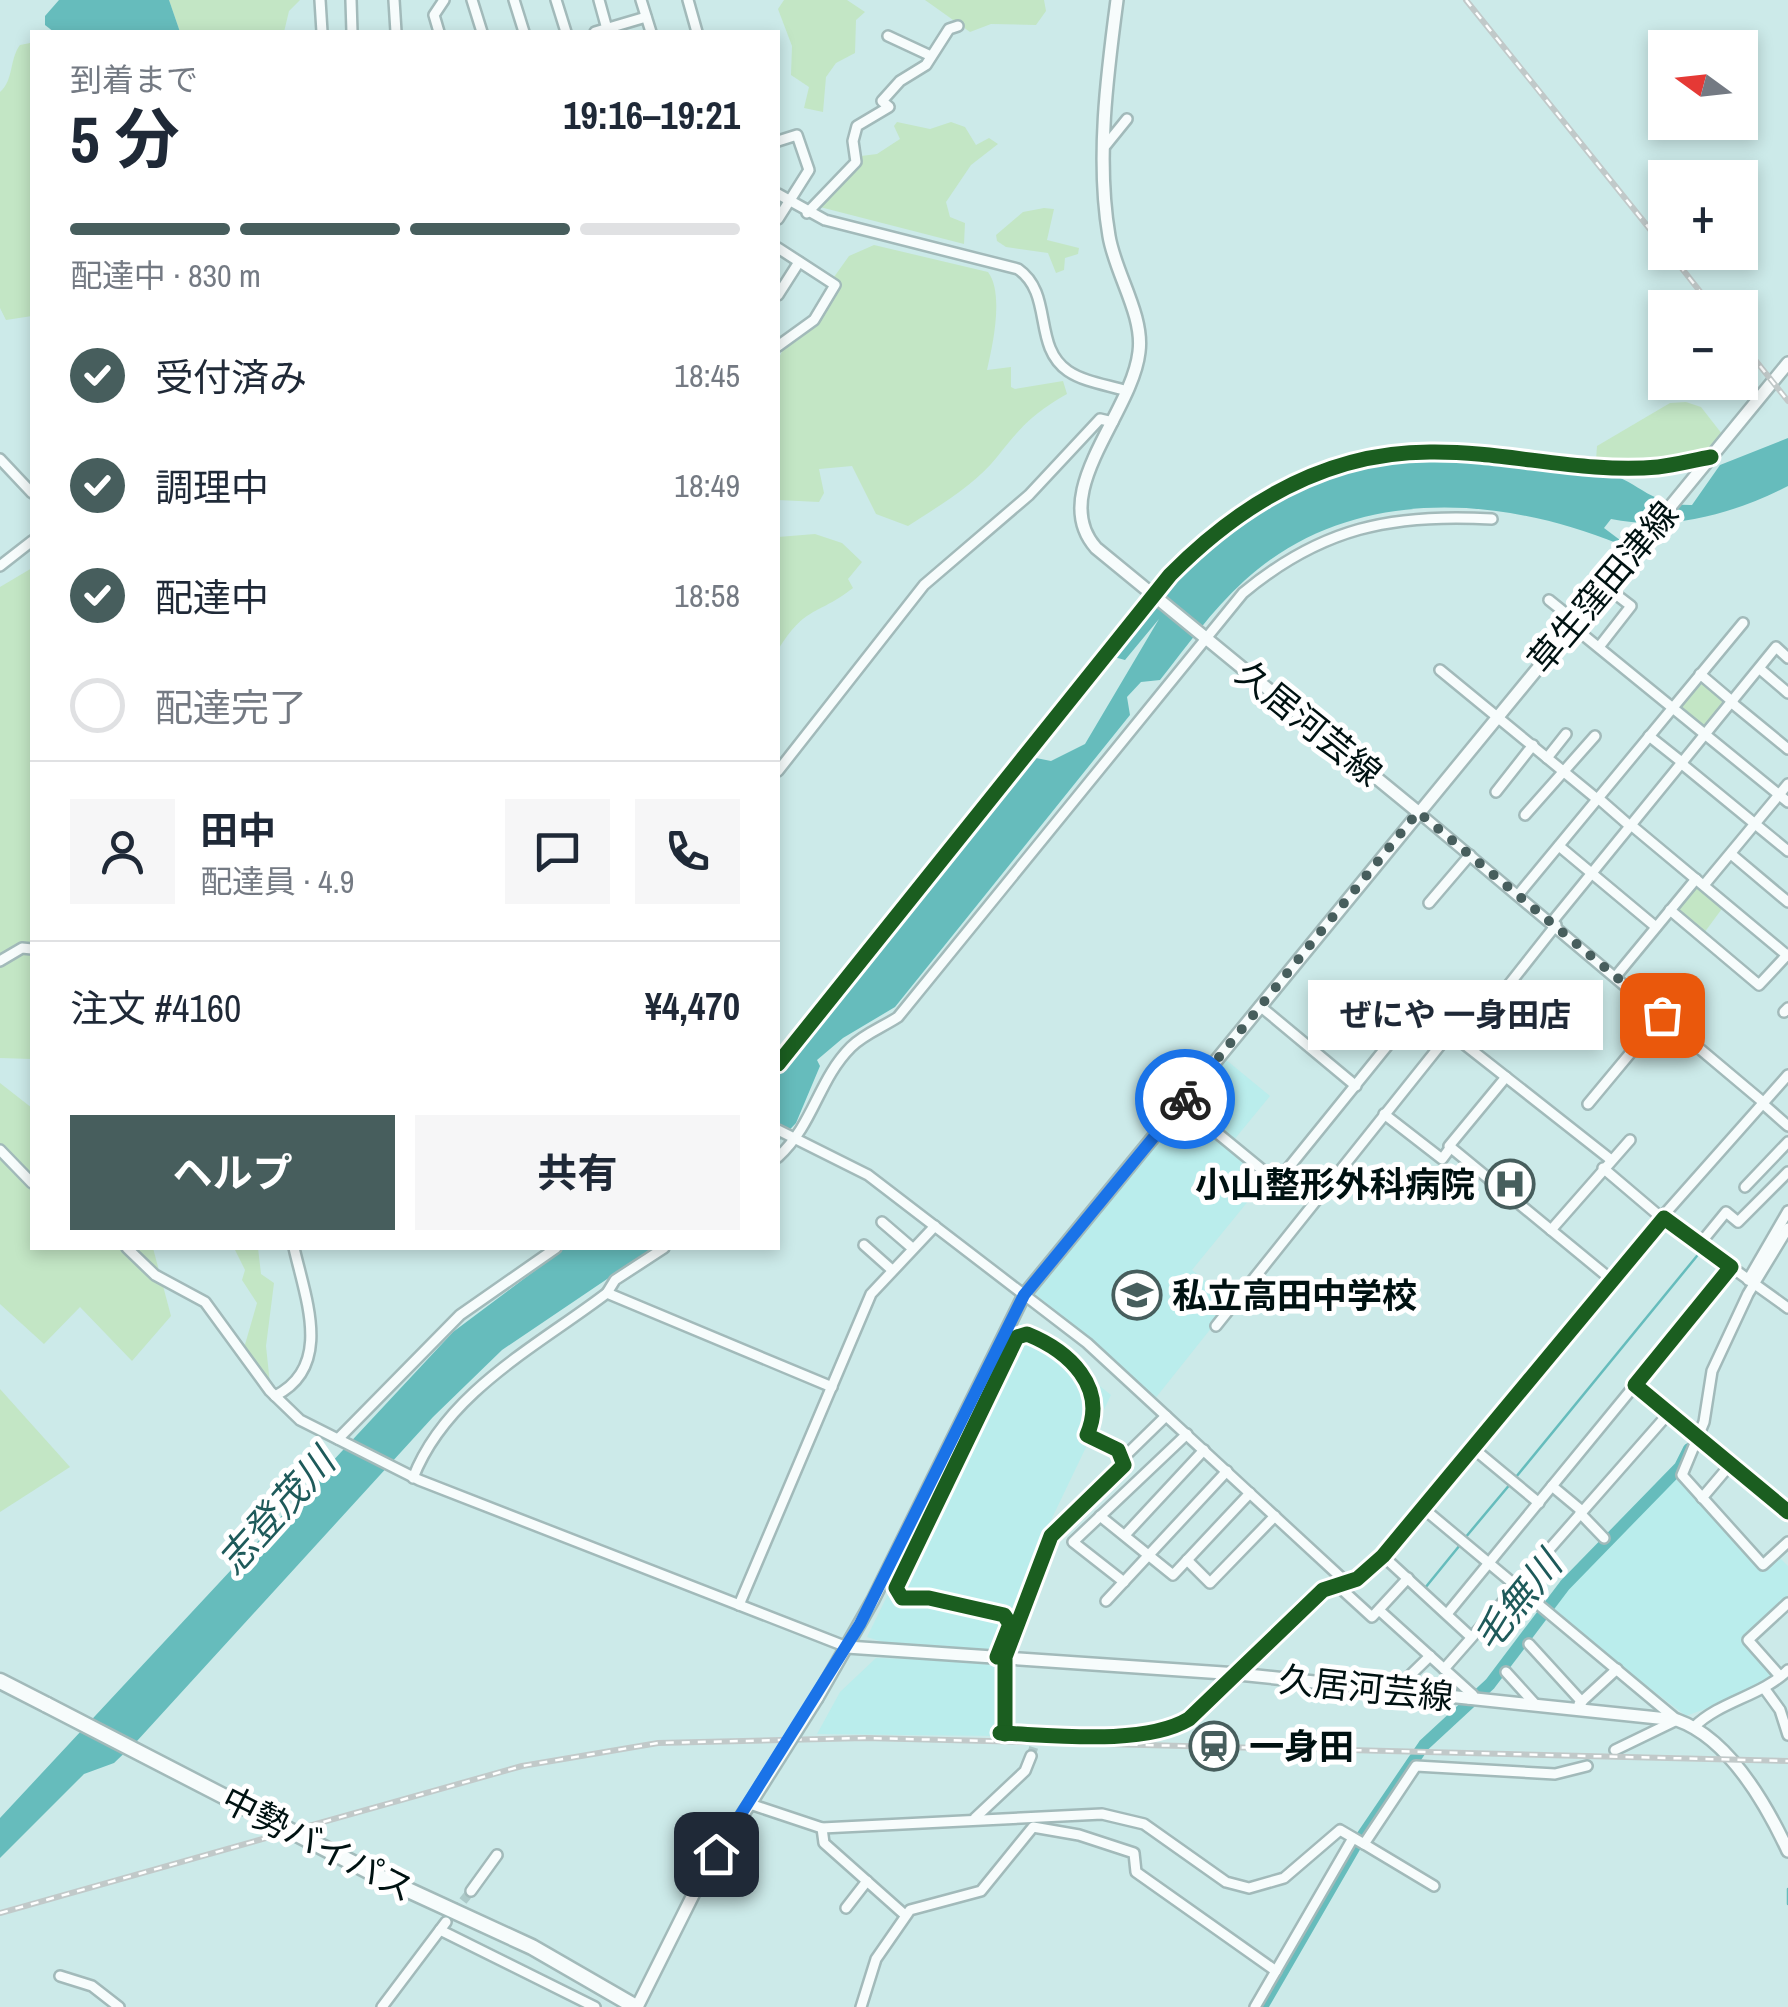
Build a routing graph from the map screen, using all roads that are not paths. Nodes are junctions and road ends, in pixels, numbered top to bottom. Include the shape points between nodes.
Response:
1 (320, 0) edge
2 (351, 0) edge
3 (394, 0) edge
4 (444, 0) edge
5 (472, 0) edge
6 (514, 0) edge
7 (556, 0) edge
8 (599, 0) edge
9 (641, 0) edge
10 (688, 0) edge
11 (1117, 0) edge
12 (646, 17) junction
13 (958, 26) dead end
14 (607, 29) junction
15 (322, 30) edge
16 (352, 30) edge
17 (396, 30) edge
18 (438, 30) edge
19 (481, 30) edge
20 (523, 30) edge
21 (565, 30) edge
22 (603, 30) edge
23 (650, 30) edge
24 (697, 30) edge
25 (888, 36) dead end
26 (931, 56) junction
27 (1127, 118) dead end
28 (780, 140) edge
29 (1106, 145) junction
30 (780, 196) edge
31 (788, 202) junction
32 (807, 213) junction
33 (780, 216) edge
34 (780, 249) edge
35 (799, 262) junction
36 (780, 292) edge
37 (780, 345) edge
38 (1788, 363) edge
39 (1127, 391) junction
40 (1113, 422) junction
41 (0, 459) edge
42 (1707, 462) junction
43 (30, 491) edge
44 (1492, 518) dead end
45 (30, 543) edge
46 (0, 566) edge
47 (1605, 586) junction
48 (1154, 596) junction
49 (1549, 600) dead end
50 (1573, 623) junction
51 (1742, 623) dead end
52 (1204, 637) junction
53 (1599, 647) junction
54 (1787, 656) edge
55 (1760, 669) junction
56 (1440, 670) dead end
57 (1700, 674) junction
58 (1788, 692) edge
59 (1733, 702) junction
60 (1672, 708) junction
61 (1497, 716) junction
62 (1566, 734) dead end
63 (1706, 735) junction
64 (1595, 736) dead end
65 (1649, 736) junction
66 (1533, 746) junction
67 (1788, 750) edge
68 (1547, 758) junction
69 (1683, 764) junction
70 (780, 768) edge
71 (1562, 770) junction
72 (1788, 784) edge
73 (1496, 792) dead end
74 (1784, 798) edge
75 (1598, 799) junction
76 (1418, 812) junction
77 (1526, 815) dead end
78 (1755, 824) junction
79 (1631, 825) junction
80 (1559, 846) junction
81 (1788, 852) edge
82 (1731, 854) junction
83 (1470, 855) junction
84 (1592, 874) junction
85 (1700, 882) junction
86 (1518, 895) junction
87 (1788, 902) edge
88 (1428, 903) dead end
89 (1670, 910) junction
90 (1554, 924) junction
91 (1656, 927) junction
92 (30, 949) edge
93 (1788, 955) edge
94 (0, 961) edge
95 (1616, 976) junction
96 (1426, 998) dead end
97 (1260, 1006) junction
98 (1662, 1015) junction
99 (1463, 1043) junction
100 (780, 1062) edge
101 (1788, 1075) edge
102 (1506, 1077) junction
103 (1356, 1086) junction
104 (1763, 1103) junction
105 (1182, 1104) junction
106 (1588, 1104) dead end
107 (1384, 1114) junction
108 (1788, 1126) edge
109 (780, 1131) edge
110 (796, 1138) junction
111 (1630, 1140) dead end
112 (1788, 1142) edge
113 (1451, 1147) junction
114 (0, 1150) edge
115 (780, 1155) edge
116 (1607, 1164) junction
117 (1288, 1169) junction
118 (1788, 1172) edge
119 (30, 1181) edge
120 (1745, 1187) dead end
121 (1321, 1197) junction
122 (1788, 1211) edge
123 (1662, 1218) junction
124 (882, 1222) dead end
125 (935, 1226) junction
126 (1788, 1228) edge
127 (1551, 1230) junction
128 (864, 1244) dead end
129 (1699, 1246) junction
130 (912, 1247) junction
131 (130, 1250) edge
132 (294, 1250) edge
133 (553, 1250) edge
134 (661, 1250) edge
135 (1731, 1267) junction
136 (891, 1269) junction
137 (1613, 1281) junction
138 (1752, 1282) junction
139 (607, 1292) junction
140 (1024, 1295) junction
141 (1788, 1308) edge
142 (1216, 1326) dead end
143 (1636, 1385) junction
144 (832, 1387) junction
145 (275, 1396) junction
146 (1669, 1413) junction
147 (1166, 1416) junction
148 (1187, 1434) junction
149 (1696, 1436) junction
150 (339, 1440) junction
151 (1474, 1449) junction
152 (1204, 1450) junction
153 (1122, 1458) junction
154 (1730, 1465) junction
155 (1228, 1472) junction
156 (413, 1478) junction
157 (1552, 1486) junction
158 (1250, 1492) junction
159 (1702, 1498) junction
160 (1538, 1502) junction
161 (1424, 1510) junction
162 (1581, 1512) junction
163 (1788, 1512) edge
164 (1100, 1516) junction
165 (1275, 1516) junction
166 (1125, 1535) junction
167 (1604, 1538) dead end
168 (1788, 1542) edge
169 (1777, 1552) junction
170 (1150, 1554) junction
171 (1384, 1556) junction
172 (1187, 1560) junction
173 (1487, 1564) junction
174 (1788, 1564) edge
175 (1408, 1578) junction
176 (1124, 1582) junction
177 (1341, 1584) junction
178 (1514, 1588) junction
179 (1106, 1601) dead end
180 (1788, 1604) edge
181 (739, 1606) junction
182 (1378, 1610) junction
183 (1447, 1614) junction
184 (1471, 1637) junction
185 (1528, 1644) dead end
186 (847, 1648) junction
187 (1430, 1656) junction
188 (1001, 1657) junction
189 (1444, 1669) junction
190 (1618, 1670) junction
191 (1506, 1672) dead end
192 (1784, 1673) edge
193 (1238, 1674) junction
194 (0, 1681) edge
195 (1764, 1688) junction
196 (1395, 1690) junction
197 (1475, 1700) junction
198 (1536, 1705) junction
199 (1578, 1706) junction
200 (1676, 1720) junction
201 (1694, 1727) junction
202 (1788, 1732) edge
203 (1614, 1750) dead end
204 (1031, 1756) tunnel mouth
205 (1587, 1766) dead end
206 (752, 1800) junction
207 (1038, 1816) junction
208 (972, 1820) junction
209 (1033, 1827) junction
210 (822, 1828) junction
211 (1358, 1841) junction
212 (1787, 1845) edge
213 (497, 1855) dead end
214 (868, 1881) junction
215 (1434, 1886) dead end
216 (470, 1892) tunnel mouth
217 (846, 1908) dead end
218 (905, 1915) junction
219 (1276, 1971) junction
220 (60, 1976) dead end
221 (119, 2007) edge
222 (382, 2007) edge
223 (596, 2007) edge
224 (636, 2007) edge
225 (862, 2007) edge
226 (1255, 2007) edge

1 - 15 street
2 - 16 street
3 - 17 street
4 - 18 street via 434,15
5 - 19 street
6 - 20 street
7 - 21 street
8 - 14 street
9 - 12 street
10 - 24 street
11 - 29 main road, 久居河芸線
12 - 14 street
12 - 23 street
13 - 26 street
14 - 22 street
25 - 26 street
26 - 32 street via 891,88 882,101 888,107 857,126 856,162
27 - 29 street
28 - 31 street via 796,136 810,170
29 - 39 main road, 久居河芸線 via 1109,238 1140,334
30 - 31 street
31 - 32 street
31 - 33 street
32 - 39 street via 1018,269 1038,292 1056,361 1078,377
34 - 35 street
35 - 36 street
35 - 37 street via 835,286 814,320
38 - 42 main road, 草生窪田津線
39 - 40 main road, 久居河芸線
40 - 48 main road, 久居河芸線 via 1084,487 1079,520 1096,548
40 - 70 street via 1100,418 1029,495 924,585
41 - 43 street
42 - 47 main road, 草生窪田津線
42 - 48 street via 1645,467 1434,452 1361,460 1274,490 1204,541
44 - 52 street via 1430,515 1341,533 1251,586
45 - 46 street
47 - 50 main road, 草生窪田津線
47 - 53 street via 1631,606
48 - 52 main road, 久居河芸線
48 - 100 street
49 - 50 street
50 - 53 street
50 - 61 main road, 草生窪田津線
51 - 57 street
52 - 76 main road, 久居河芸線
52 - 110 street via 898,1017 839,1061
53 - 60 street
54 - 55 street via 1776,647
55 - 58 street
55 - 59 street
56 - 61 street
57 - 59 street
57 - 60 street
59 - 63 street
59 - 67 street
60 - 63 street
60 - 65 street
61 - 66 street
61 - 76 main road, 草生窪田津線
62 - 68 street
63 - 69 street
63 - 74 street
64 - 71 street
65 - 69 street
65 - 75 street
66 - 68 street
66 - 73 street
68 - 71 street
69 - 78 street
69 - 79 street
71 - 75 street
71 - 77 street
72 - 74 street
74 - 78 street
75 - 79 street
75 - 80 street
76 - 83 street
76 - 97 main road
78 - 81 street
78 - 82 street
79 - 84 street
79 - 85 street
80 - 84 street
80 - 86 street
82 - 85 street
82 - 87 street
83 - 86 street
83 - 88 street
84 - 90 street
84 - 91 street
85 - 89 street
85 - 93 street
86 - 90 street
89 - 91 street
89 - 93 street via 1759,985
90 - 95 street
90 - 99 street
91 - 95 street
92 - 94 street
95 - 98 street
96 - 103 street
97 - 103 street
97 - 105 main road
98 - 104 street
98 - 106 street
99 - 102 street
99 - 107 street via 1450,1033
101 - 104 street
102 - 113 street
102 - 116 street
103 - 117 street
104 - 108 street
104 - 123 street
105 - 117 street via 1277,1182
105 - 140 main road
107 - 113 street via 1442,1158
107 - 121 street
109 - 110 street
110 - 115 street
110 - 125 street via 868,1175
111 - 116 street
112 - 120 street
113 - 127 street
114 - 119 street
116 - 123 street
116 - 127 street
117 - 121 street
118 - 129 street via 1738,1222 1726,1212
121 - 142 street
122 - 138 street
123 - 129 street
123 - 137 street
124 - 130 street
125 - 130 street
125 - 140 street
126 - 138 street
127 - 137 street
128 - 136 street
129 - 135 street
130 - 136 street
131 - 145 street via 155,1275 205,1302
132 - 145 street via 314,1348 296,1386
133 - 150 street via 460,1315
134 - 139 street
135 - 138 street
135 - 143 street
136 - 144 street via 871,1294
137 - 151 street
138 - 141 street
138 - 149 street via 1712,1371
139 - 144 street
139 - 156 street via 476,1392
140 - 147 street
140 - 186 main road
143 - 146 street
143 - 157 street
144 - 181 street
145 - 150 street via 286,1411
146 - 149 street
146 - 162 street
147 - 148 street
147 - 153 street
148 - 152 street
148 - 164 street
149 - 154 street
149 - 159 street via 1682,1475
150 - 156 street
151 - 160 street
151 - 161 street
152 - 155 street
152 - 166 street
153 - 188 street via 1124,1465 1051,1536
153 - 188 street via 1087,1434 1094,1402 1084,1374 1037,1338 1018,1336 896,1591 907,1599 1004,1615 1010,1624
154 - 159 street
154 - 163 street
155 - 158 street
155 - 170 street
156 - 181 street
157 - 160 street
157 - 162 street
158 - 165 street
158 - 172 street
159 - 169 street via 1764,1565
160 - 173 street
161 - 171 street
161 - 173 street
162 - 167 street
162 - 178 street
164 - 166 street
164 - 176 street via 1073,1542
165 - 172 street via 1210,1583
165 - 177 street
166 - 170 street
168 - 169 street
169 - 174 street
170 - 172 street via 1173,1575
170 - 176 street
171 - 175 street
171 - 177 street
173 - 178 street
173 - 183 street
175 - 182 street
175 - 183 street
176 - 179 street
177 - 182 street via 1372,1617
177 - 193 street via 1316,1596
178 - 184 street
178 - 190 street
180 - 192 street via 1748,1640
181 - 186 street
182 - 187 street
183 - 184 street
184 - 189 street
185 - 199 street
186 - 188 main road, 久居河芸線
186 - 206 main road, bridge
187 - 189 street
187 - 196 street
188 - 193 main road, 久居河芸線
188 - 193 street via 1002,1734 1175,1728
189 - 197 street
190 - 199 street
190 - 200 street
191 - 198 street
192 - 195 street
193 - 196 main road, 久居河芸線
194 - 224 highway, 中勢バイパス, bridge via 532,1948
195 - 201 street via 1710,1712
195 - 202 street
196 - 197 main road, 久居河芸線
197 - 198 main road, 久居河芸線
198 - 199 main road, 久居河芸線
199 - 200 main road, 久居河芸線
200 - 201 main road, 久居河芸線
200 - 203 street
201 - 212 main road, 久居河芸線 via 1730,1760
204 - 208 street via 1025,1771
205 - 211 street via 1555,1774 1416,1766
206 - 210 street
206 - 224 main road via 705,1871
207 - 208 street
207 - 209 street
207 - 211 street via 1102,1814 1138,1822 1226,1882 1250,1888 1284,1878 1340,1830
208 - 210 street
209 - 218 street via 982,1891 932,1901
209 - 219 street via 1134,1853 1136,1872
210 - 214 street via 824,1844
211 - 215 street
211 - 219 street
213 - 216 street
214 - 217 street
214 - 218 street
218 - 225 street via 876,1959
219 - 226 street
220 - 221 street via 92,1986
222 - 223 street via 443,1926

